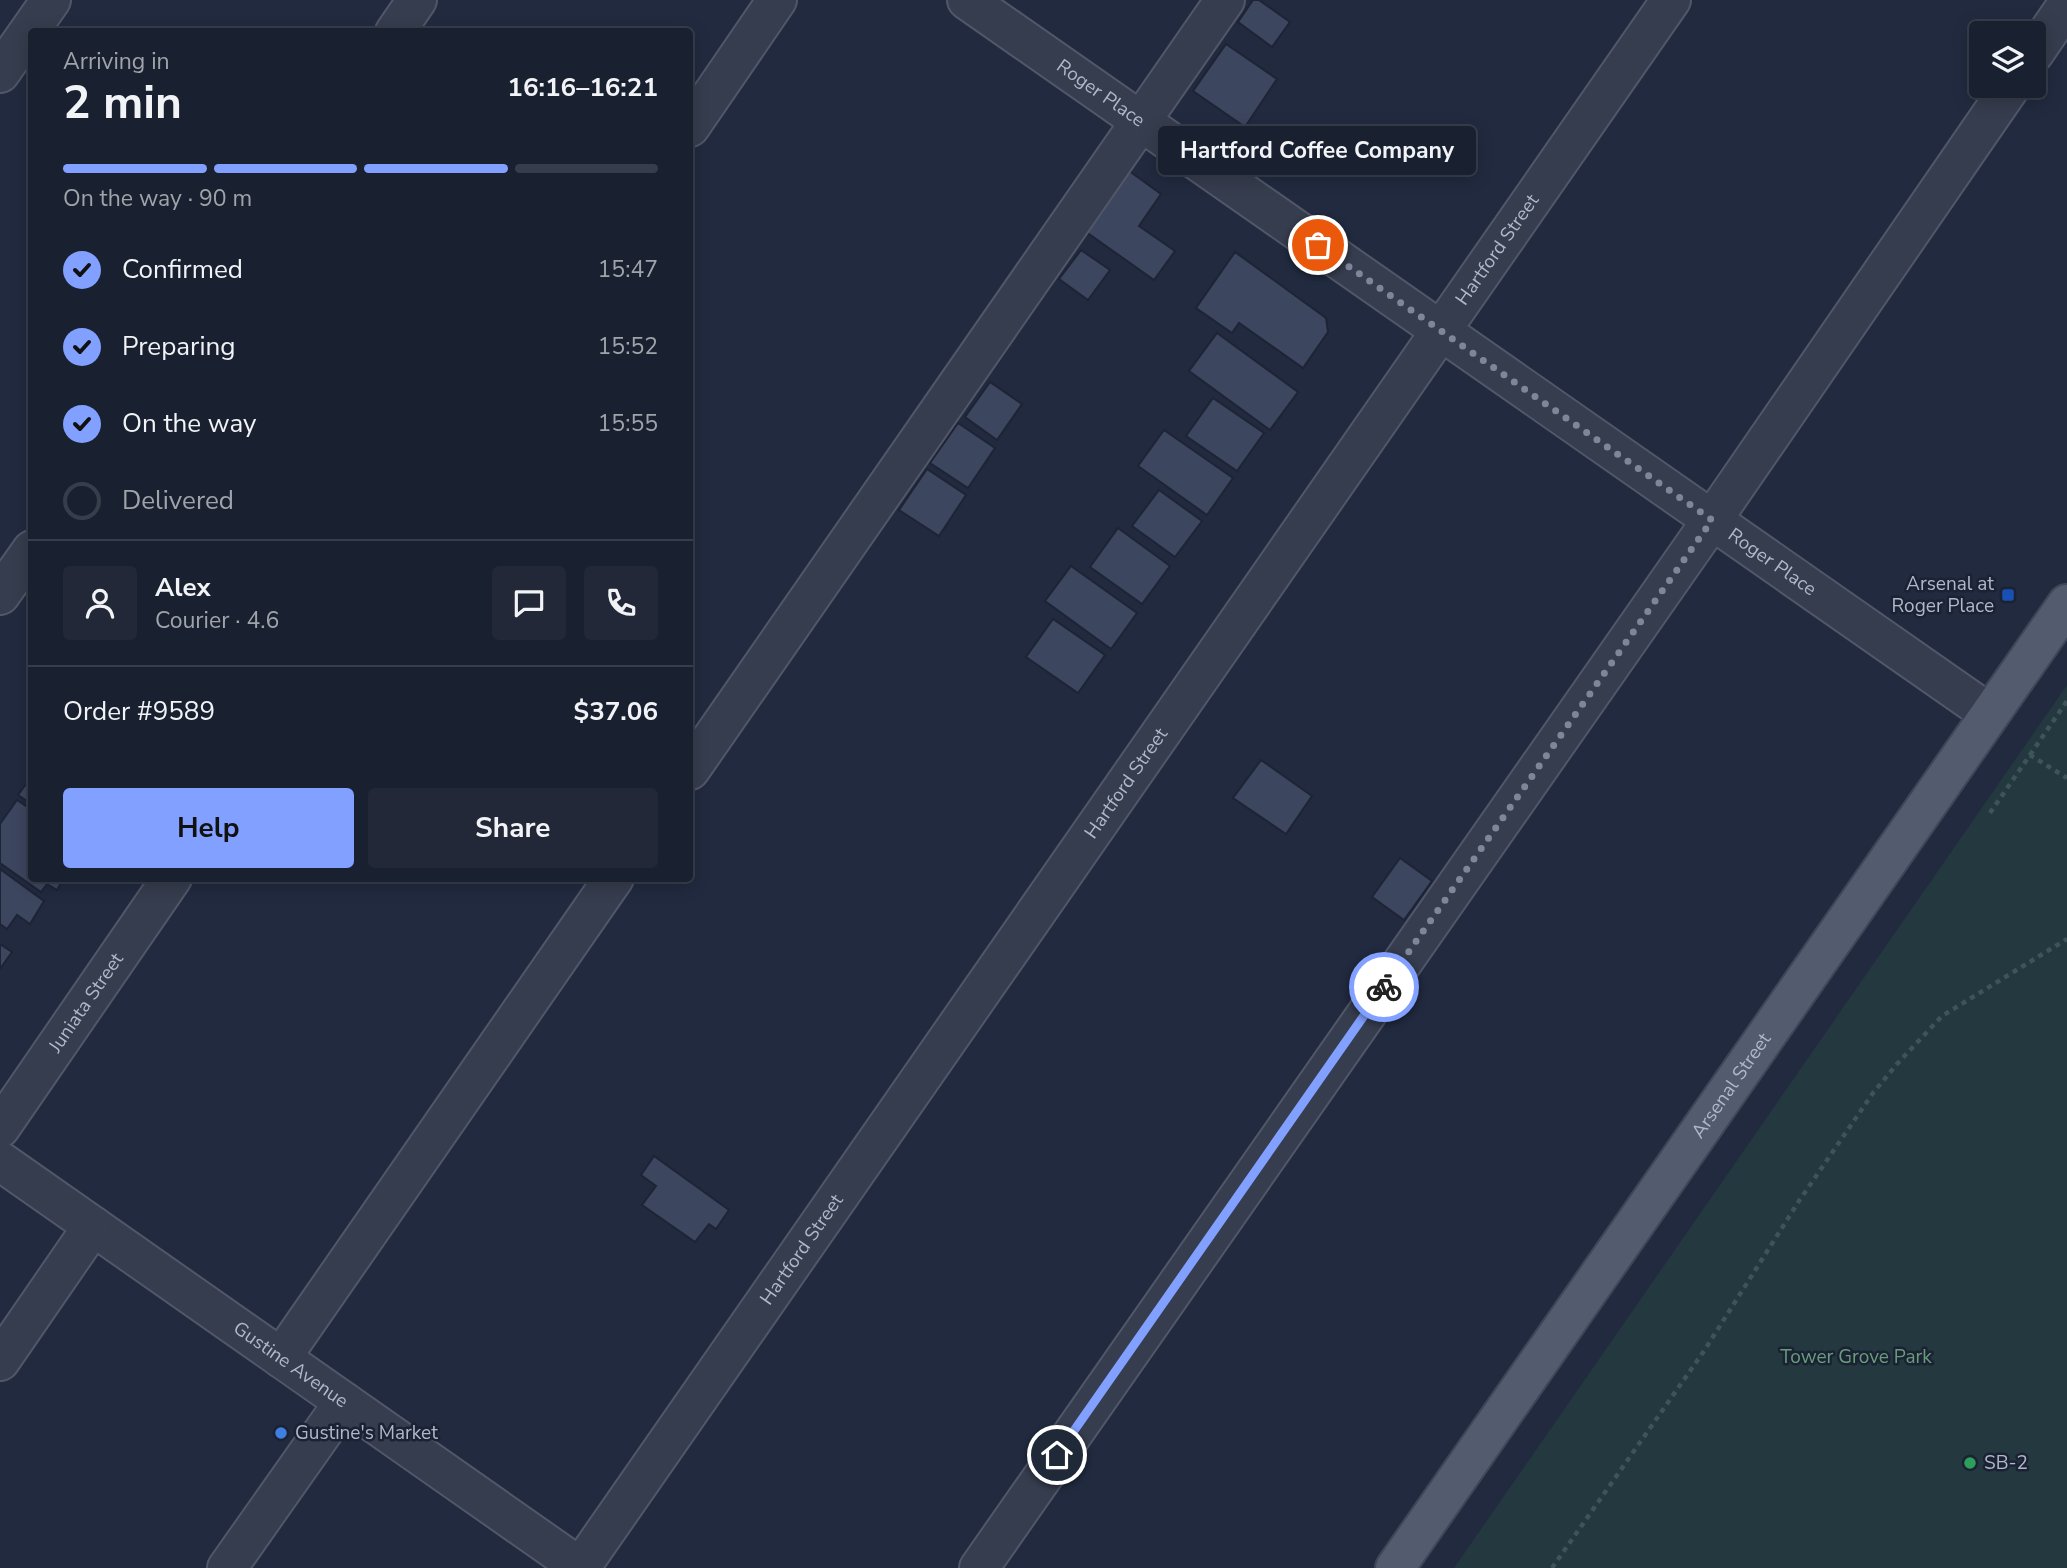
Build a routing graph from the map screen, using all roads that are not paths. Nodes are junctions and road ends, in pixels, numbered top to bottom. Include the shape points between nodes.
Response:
1 (51, 0) edge
2 (417, 0) edge
3 (777, 0) edge
4 (967, 0) edge
5 (1225, 0) edge
6 (1671, 0) edge
7 (2067, 5) edge
8 (32, 28) edge
9 (398, 28) edge
10 (28, 33) edge
11 (2046, 36) edge
12 (0, 74) edge
13 (2003, 98) edge
14 (1141, 121) junction
15 (693, 123) edge
16 (1441, 331) junction
17 (1712, 520) junction
18 (28, 556) edge
19 (0, 595) edge
20 (2067, 604) edge
21 (1990, 714) junction
22 (693, 765) edge
23 (169, 882) edge
24 (611, 882) edge
25 (0, 1128) edge
26 (0, 1161) edge
27 (93, 1226) junction
28 (281, 1358) junction
29 (0, 1361) edge
30 (344, 1402) junction
31 (227, 1568) edge
32 (580, 1568) edge
33 (979, 1568) edge
34 (1395, 1568) edge

1 - 8 street
2 - 9 street
3 - 15 street
4 - 14 street, Roger Place
5 - 14 street
6 - 16 street, Hartford Street
7 - 11 street
10 - 12 street
13 - 17 street
14 - 16 street, Roger Place
14 - 22 street
16 - 17 street, Roger Place
16 - 32 street, Hartford Street
17 - 21 street, Roger Place
17 - 33 street
18 - 19 street
20 - 21 main road, Arsenal Street
21 - 34 main road, Arsenal Street
23 - 25 street, Juniata Street
24 - 28 street
26 - 27 street, Gustine Avenue
27 - 28 street, Gustine Avenue
27 - 29 street
28 - 30 street, Gustine Avenue
30 - 31 street
30 - 32 street, Gustine Avenue

